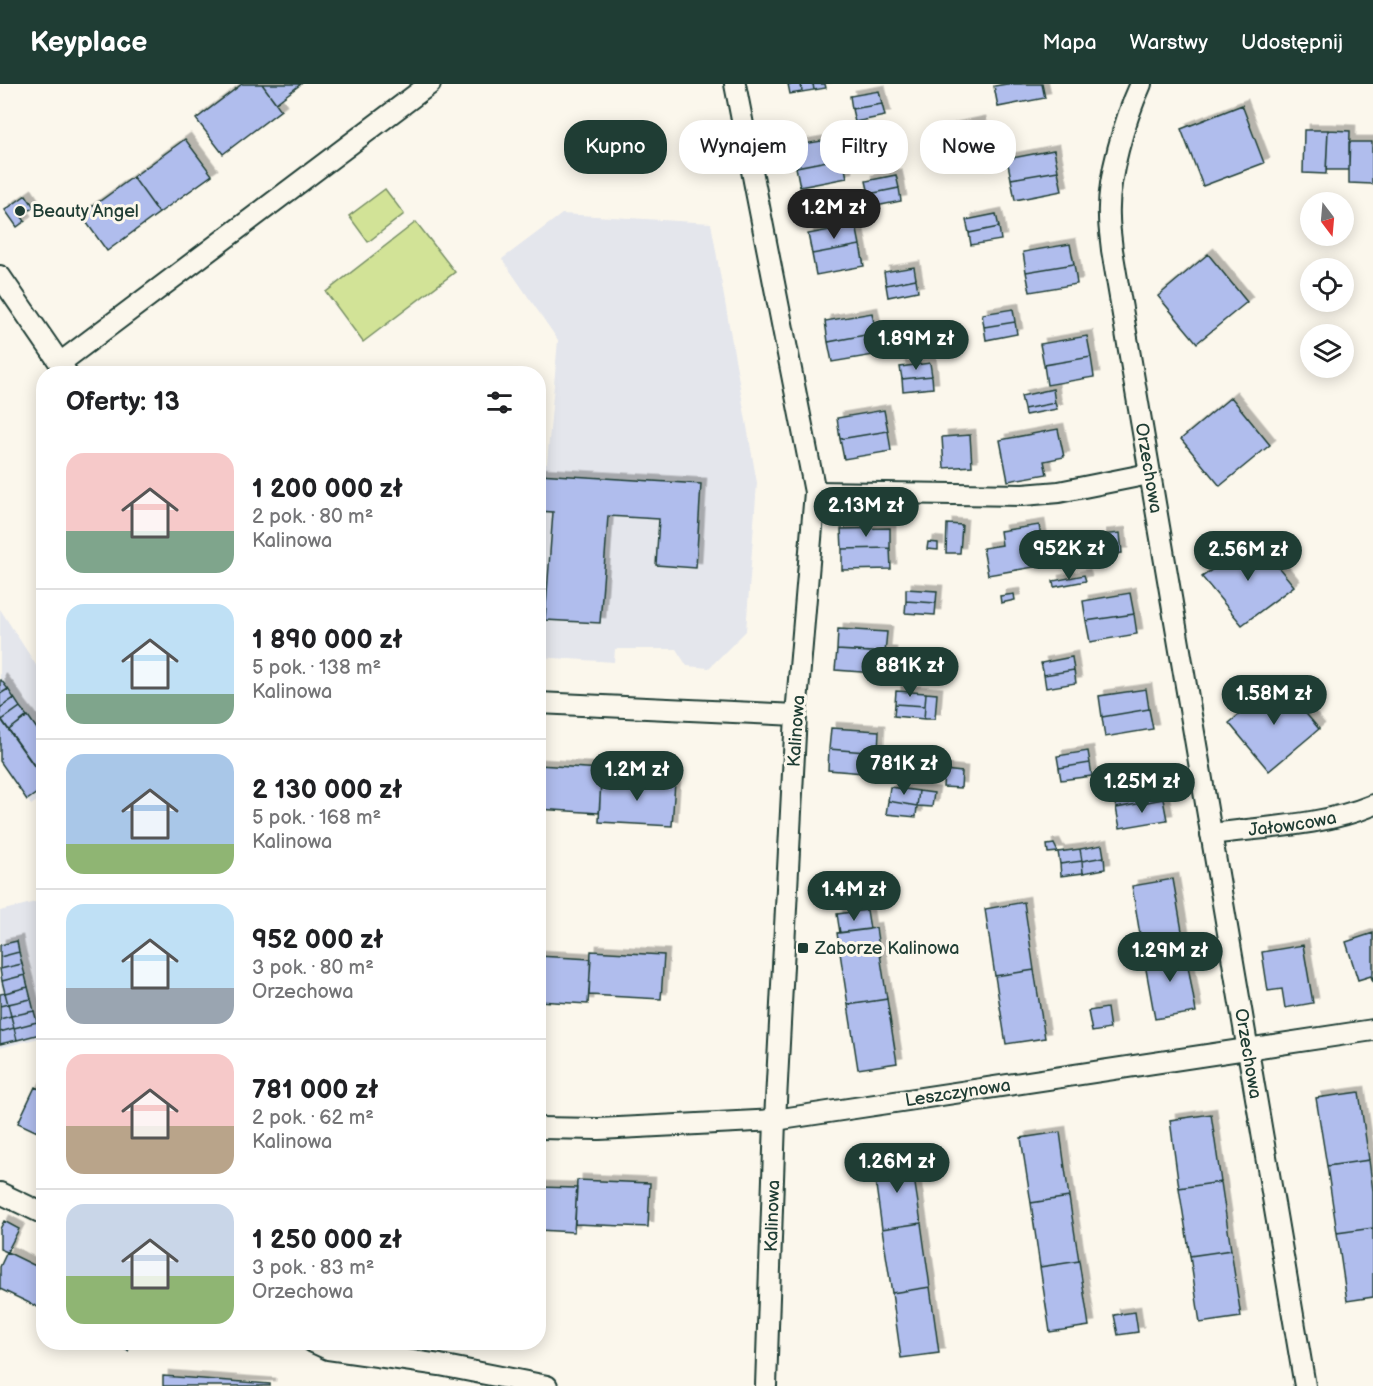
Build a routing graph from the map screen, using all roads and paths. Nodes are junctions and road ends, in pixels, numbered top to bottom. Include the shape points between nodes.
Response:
1 (430, 84) edge
2 (735, 84) edge
3 (1141, 84) edge
4 (0, 276) edge
5 (63, 366) edge
6 (67, 366) edge
7 (1149, 474) junction
8 (815, 492) junction
9 (546, 703) edge
10 (796, 715) junction
11 (1373, 805) edge
12 (1211, 834) junction
13 (1373, 1030) edge
14 (1247, 1050) junction
15 (775, 1120) junction
16 (546, 1128) edge
17 (0, 1193) edge
18 (36, 1210) edge
19 (335, 1350) edge
20 (547, 1386) edge
21 (766, 1386) edge
22 (1305, 1386) edge

1 - 6 street
2 - 8 street, Kalinowa
3 - 7 street, Orzechowa via 1118,154 1108,215
4 - 5 street
7 - 8 street via 1023,495
7 - 12 street, Orzechowa
8 - 10 street, Kalinowa
9 - 10 street
10 - 15 street, Kalinowa
11 - 12 street, Jałowcowa via 1316,821
12 - 14 street, Orzechowa
13 - 14 street, Leszczynowa
14 - 15 street, Leszczynowa
14 - 22 street, Orzechowa
15 - 16 street, Leszczynowa
15 - 21 street, Kalinowa
17 - 18 street
19 - 20 street

